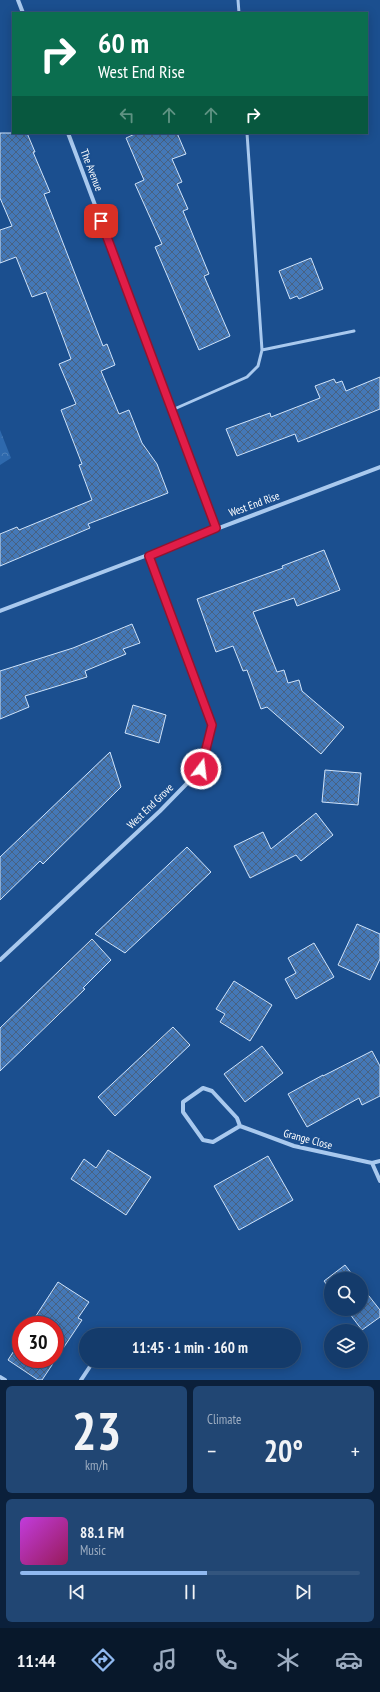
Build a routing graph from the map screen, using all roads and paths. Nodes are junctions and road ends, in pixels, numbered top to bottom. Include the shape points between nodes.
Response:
1 (18, 0) edge
2 (238, 0) edge
3 (23, 12) edge
4 (239, 12) edge
5 (68, 134) edge
6 (247, 134) edge
7 (354, 331) dead end
8 (262, 350) junction
9 (172, 410) junction
10 (380, 467) edge
11 (216, 528) junction
12 (149, 556) junction
13 (0, 611) edge
14 (0, 960) edge
15 (240, 1126) junction
16 (380, 1161) edge
17 (372, 1164) junction
18 (380, 1181) edge
19 (88, 1368) edge
20 (0, 1377) edge
21 (5, 1380) edge
22 (81, 1380) edge

1 - 3 street
2 - 4 lane
5 - 9 street, The Avenue
6 - 8 lane
7 - 8 lane
8 - 9 lane via 258,366 247,377
9 - 11 street, The Avenue
10 - 11 street, West End Rise
11 - 12 street, West End Rise
12 - 13 street, West End Rise
12 - 14 street, West End Grove via 212,725 201,769
15 - 15 street via 213,1142 203,1140 183,1112 183,1102 203,1088 212,1091 237,1118
15 - 17 street, Grange Close via 294,1146
16 - 17 street
17 - 18 street
19 - 22 street
20 - 21 street

